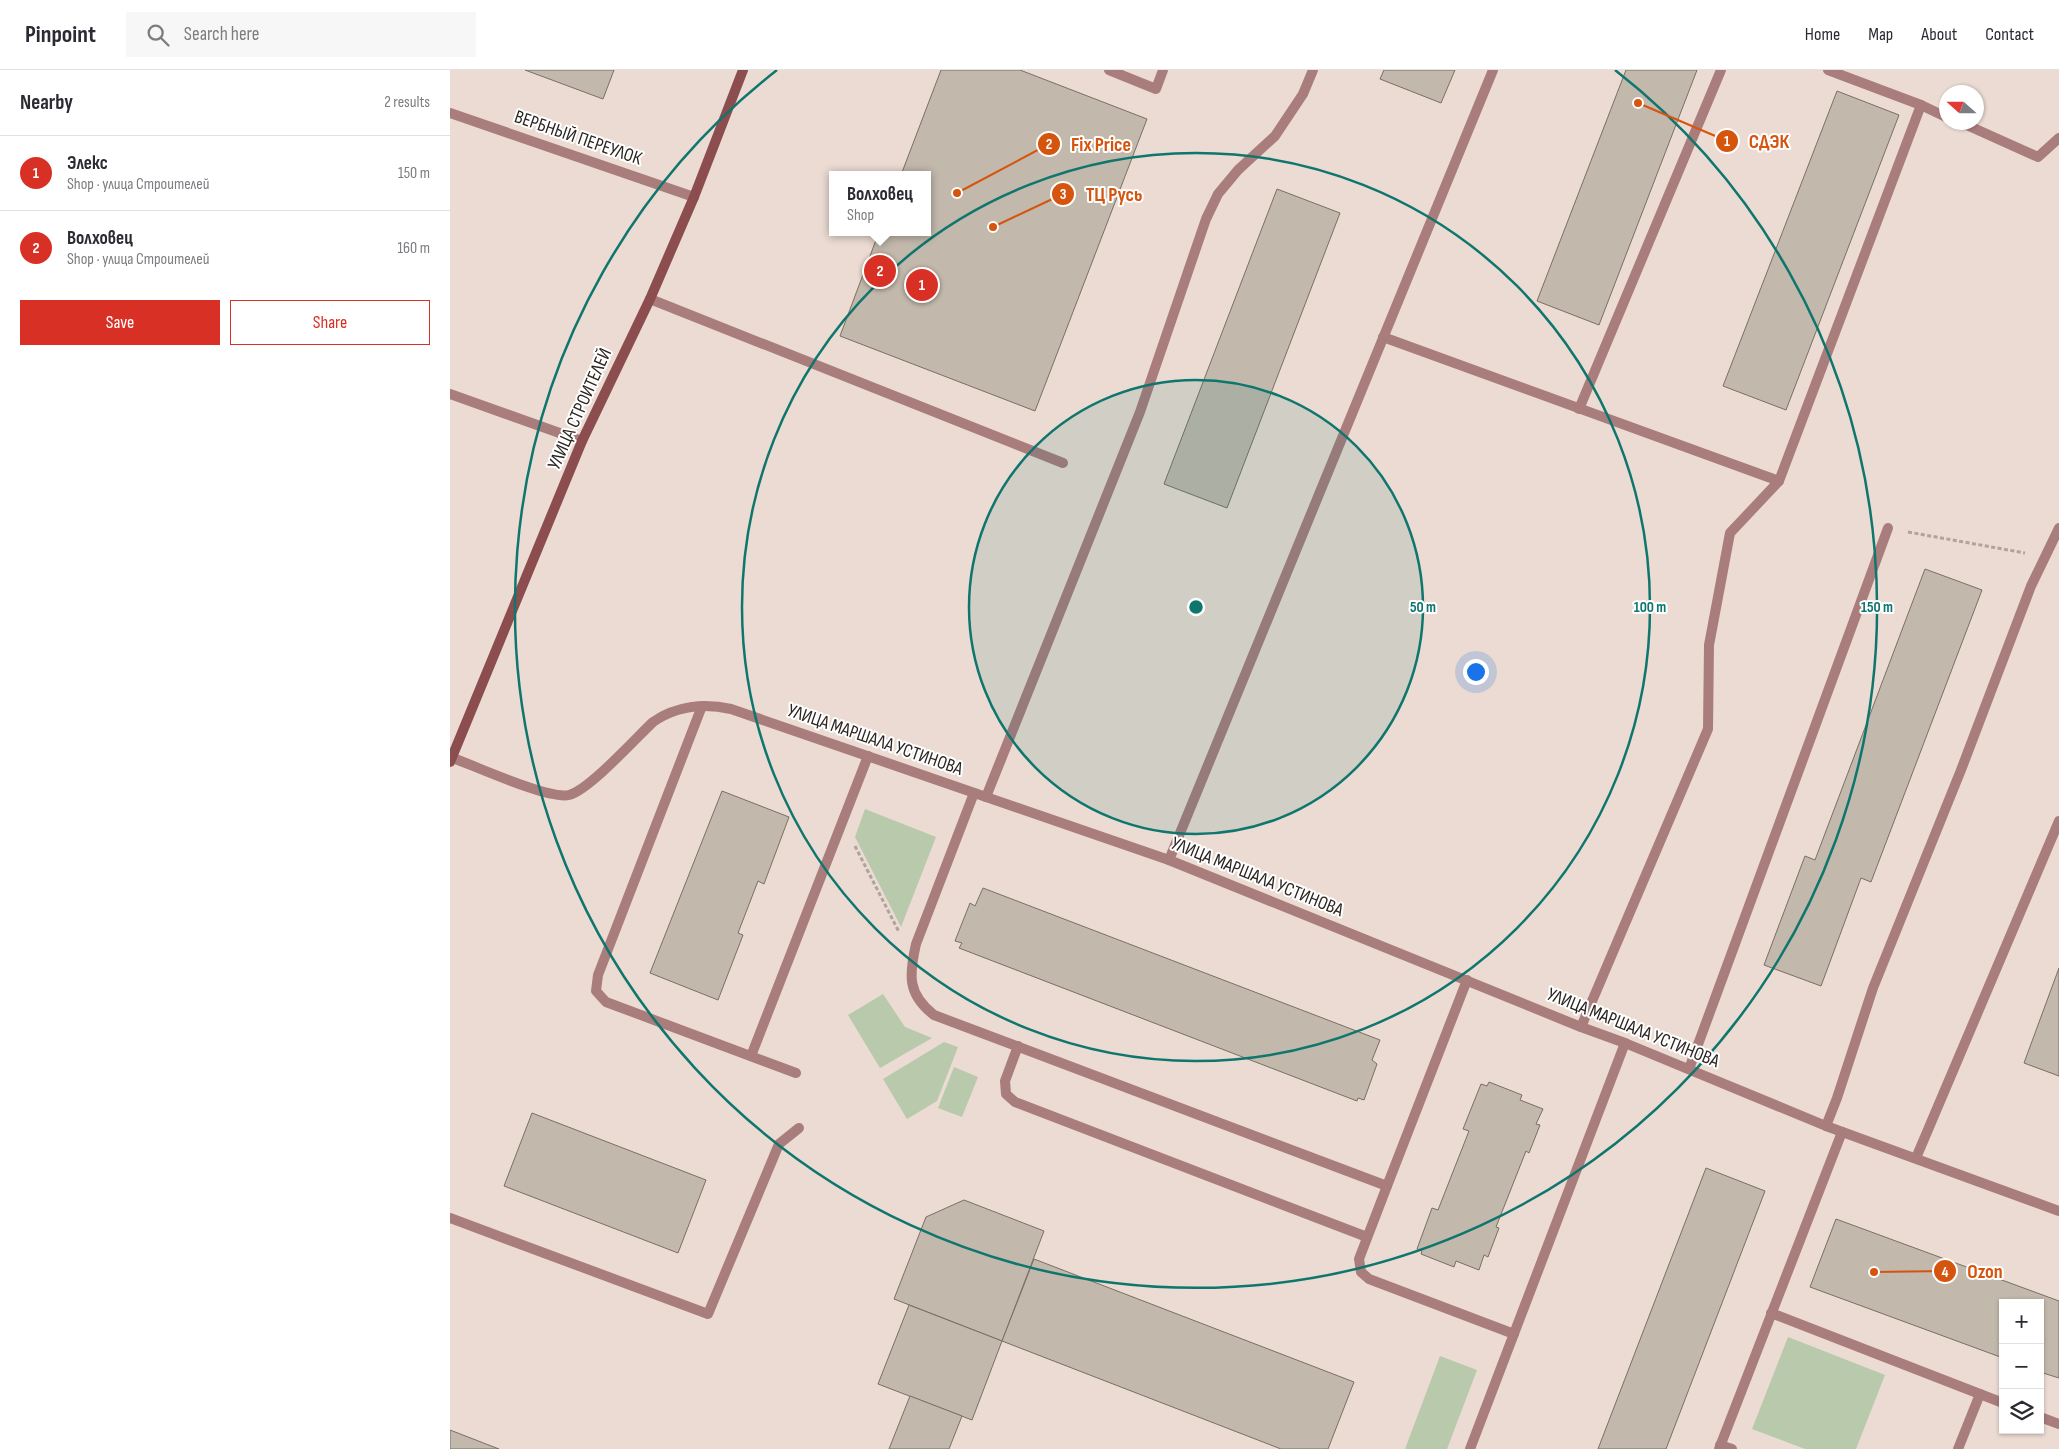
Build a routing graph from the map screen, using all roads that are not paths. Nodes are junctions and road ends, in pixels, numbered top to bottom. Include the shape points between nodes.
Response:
1 (743, 70) edge
2 (1109, 70) edge
3 (1163, 70) edge
4 (1313, 70) edge
5 (1493, 70) edge
6 (1720, 70) edge
7 (1828, 70) edge
8 (1921, 105) junction
9 (450, 112) edge
10 (1939, 114) edge
11 (1978, 130) edge
12 (2059, 138) edge
13 (694, 197) junction
14 (650, 299) junction
15 (1383, 337) junction
16 (450, 394) edge
17 (1579, 409) junction
18 (582, 441) junction
19 (1062, 462) dead end
20 (1779, 482) junction
21 (1888, 528) road end
22 (2059, 528) edge
23 (702, 706) junction
24 (868, 756) junction
25 (451, 760) edge
26 (974, 793) junction
27 (986, 797) junction
28 (2059, 821) edge
29 (1169, 860) junction
30 (1467, 980) junction
31 (1581, 1027) junction
32 (1625, 1043) junction
33 (1018, 1046) junction
34 (751, 1056) junction
35 (1688, 1069) junction
36 (796, 1073) dead end
37 (1826, 1126) junction
38 (799, 1128) dead end
39 (1842, 1132) junction
40 (1916, 1158) junction
41 (1387, 1186) junction
42 (2059, 1211) edge
43 (450, 1218) edge
44 (1367, 1237) junction
45 (1772, 1313) junction
46 (1514, 1334) junction
47 (1980, 1394) junction
48 (1999, 1401) edge
49 (2044, 1418) edge
50 (2059, 1424) edge
51 (1720, 1447) edge
52 (1470, 1449) edge
53 (1732, 1449) edge
54 (1958, 1449) edge

1 - 13 main road, УЛИЦА СТРОИТЕЛЕЙ
2 - 3 street via 1156,88
4 - 27 street via 1304,94 1275,136 1238,170 1218,194 1206,219 1140,412
5 - 15 street
6 - 17 street
7 - 8 street
8 - 10 street
8 - 20 street
9 - 13 street, ВЕРБНЫЙ ПЕРЕУЛОК
11 - 12 street via 2038,157
13 - 14 main road, УЛИЦА СТРОИТЕЛЕЙ
14 - 18 main road, УЛИЦА СТРОИТЕЛЕЙ
14 - 19 street
15 - 17 street
15 - 29 street
16 - 18 street
17 - 20 street
18 - 25 main road, УЛИЦА СТРОИТЕЛЕЙ
20 - 31 street via 1730,533 1709,645 1708,730
21 - 35 street
22 - 37 street via 2031,586 1873,988
23 - 24 street, УЛИЦА МАРШАЛА УСТИНОВА via 731,709
23 - 25 street, УЛИЦА МАРШАЛА УСТИНОВА via 664,714 586,786 569,796 549,794
23 - 34 street via 598,975 596,991 606,1002
24 - 26 street, УЛИЦА МАРШАЛА УСТИНОВА
24 - 34 street
26 - 27 street, УЛИЦА МАРШАЛА УСТИНОВА
26 - 33 street via 916,944 911,967 912,986 921,1004 934,1015
27 - 29 street, УЛИЦА МАРШАЛА УСТИНОВА
28 - 40 street
29 - 30 street, УЛИЦА МАРШАЛА УСТИНОВА
30 - 31 street, УЛИЦА МАРШАЛА УСТИНОВА
30 - 41 street
31 - 32 street, УЛИЦА МАРШАЛА УСТИНОВА
32 - 35 street, УЛИЦА МАРШАЛА УСТИНОВА
32 - 46 street
33 - 41 street
33 - 44 street via 1005,1081 1006,1094 1015,1102
34 - 36 street
35 - 37 street, УЛИЦА МАРШАЛА УСТИНОВА
37 - 39 street, УЛИЦА МАРШАЛА УСТИНОВА
38 - 43 street via 779,1144 708,1314
39 - 40 street, УЛИЦА МАРШАЛА УСТИНОВА
39 - 45 street
40 - 42 street, УЛИЦА МАРШАЛА УСТИНОВА
41 - 44 street
44 - 46 street via 1359,1259 1361,1272 1369,1278
45 - 47 street
45 - 51 street
46 - 52 street
47 - 48 street
47 - 54 street
49 - 50 street
51 - 53 street

